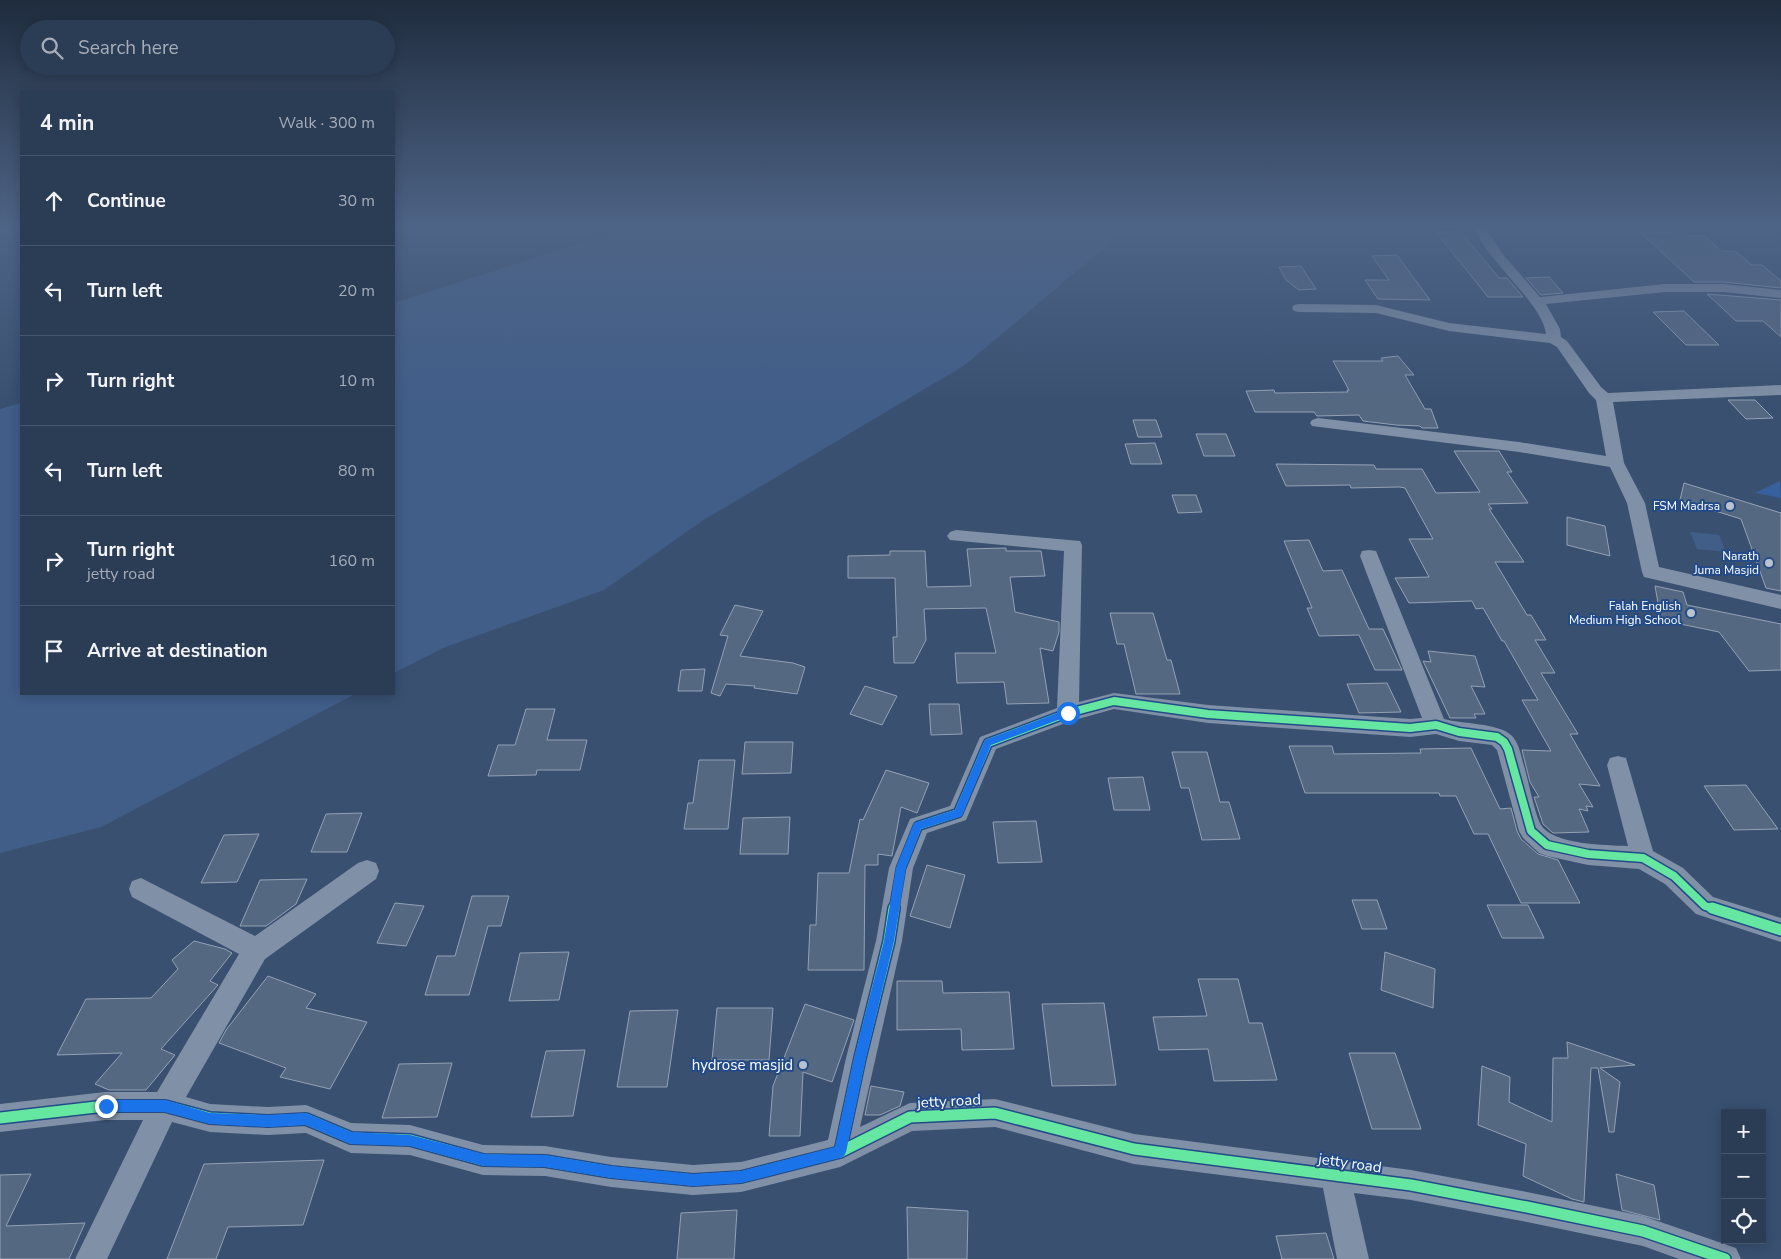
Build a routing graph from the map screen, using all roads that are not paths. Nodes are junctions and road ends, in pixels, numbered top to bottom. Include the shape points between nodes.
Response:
1 (1523, 287) edge
2 (1781, 294) edge
3 (1536, 302) junction
4 (1299, 308) dead end
5 (1554, 340) junction
6 (1781, 390) edge
7 (1604, 398) junction
8 (1318, 423) dead end
9 (1616, 463) junction
10 (956, 536) dead end
11 (1369, 556) dead end
12 (1781, 602) edge
13 (1068, 713) junction
14 (1436, 725) junction
15 (1618, 765) dead end
16 (1643, 858) junction
17 (367, 871) dead end
18 (141, 889) dead end
19 (1781, 930) edge
20 (256, 950) junction
21 (165, 1106) junction
22 (0, 1118) edge
23 (840, 1152) junction
24 (1334, 1174) junction
25 (91, 1259) edge
26 (1353, 1259) edge
27 (1725, 1259) edge

1 - 3 street
2 - 3 street via 1724,288 1665,288
3 - 5 street via 1555,332
4 - 5 street via 1376,308 1449,327
5 - 7 street via 1562,344
6 - 7 street
7 - 9 street
8 - 9 street via 1519,447
9 - 12 street via 1636,503 1651,572
10 - 13 street via 1072,545
11 - 14 street
13 - 14 street via 1114,701 1218,714 1410,728
13 - 23 street via 988,743 958,813 918,826 901,868 889,941
14 - 16 street via 1497,737 1504,742 1531,831 1547,845 1588,854
15 - 16 street
16 - 19 street via 1674,876 1705,906
17 - 20 street
18 - 20 street
20 - 21 street
21 - 22 street, jetty road via 106,1106
21 - 23 street, jetty road via 210,1118 306,1119 351,1138 410,1140 484,1160 545,1161 611,1172 693,1180 741,1177
21 - 25 street
23 - 24 street, jetty road via 910,1117 995,1113 1134,1149
24 - 26 street
24 - 27 street, jetty road via 1421,1186 1643,1231

